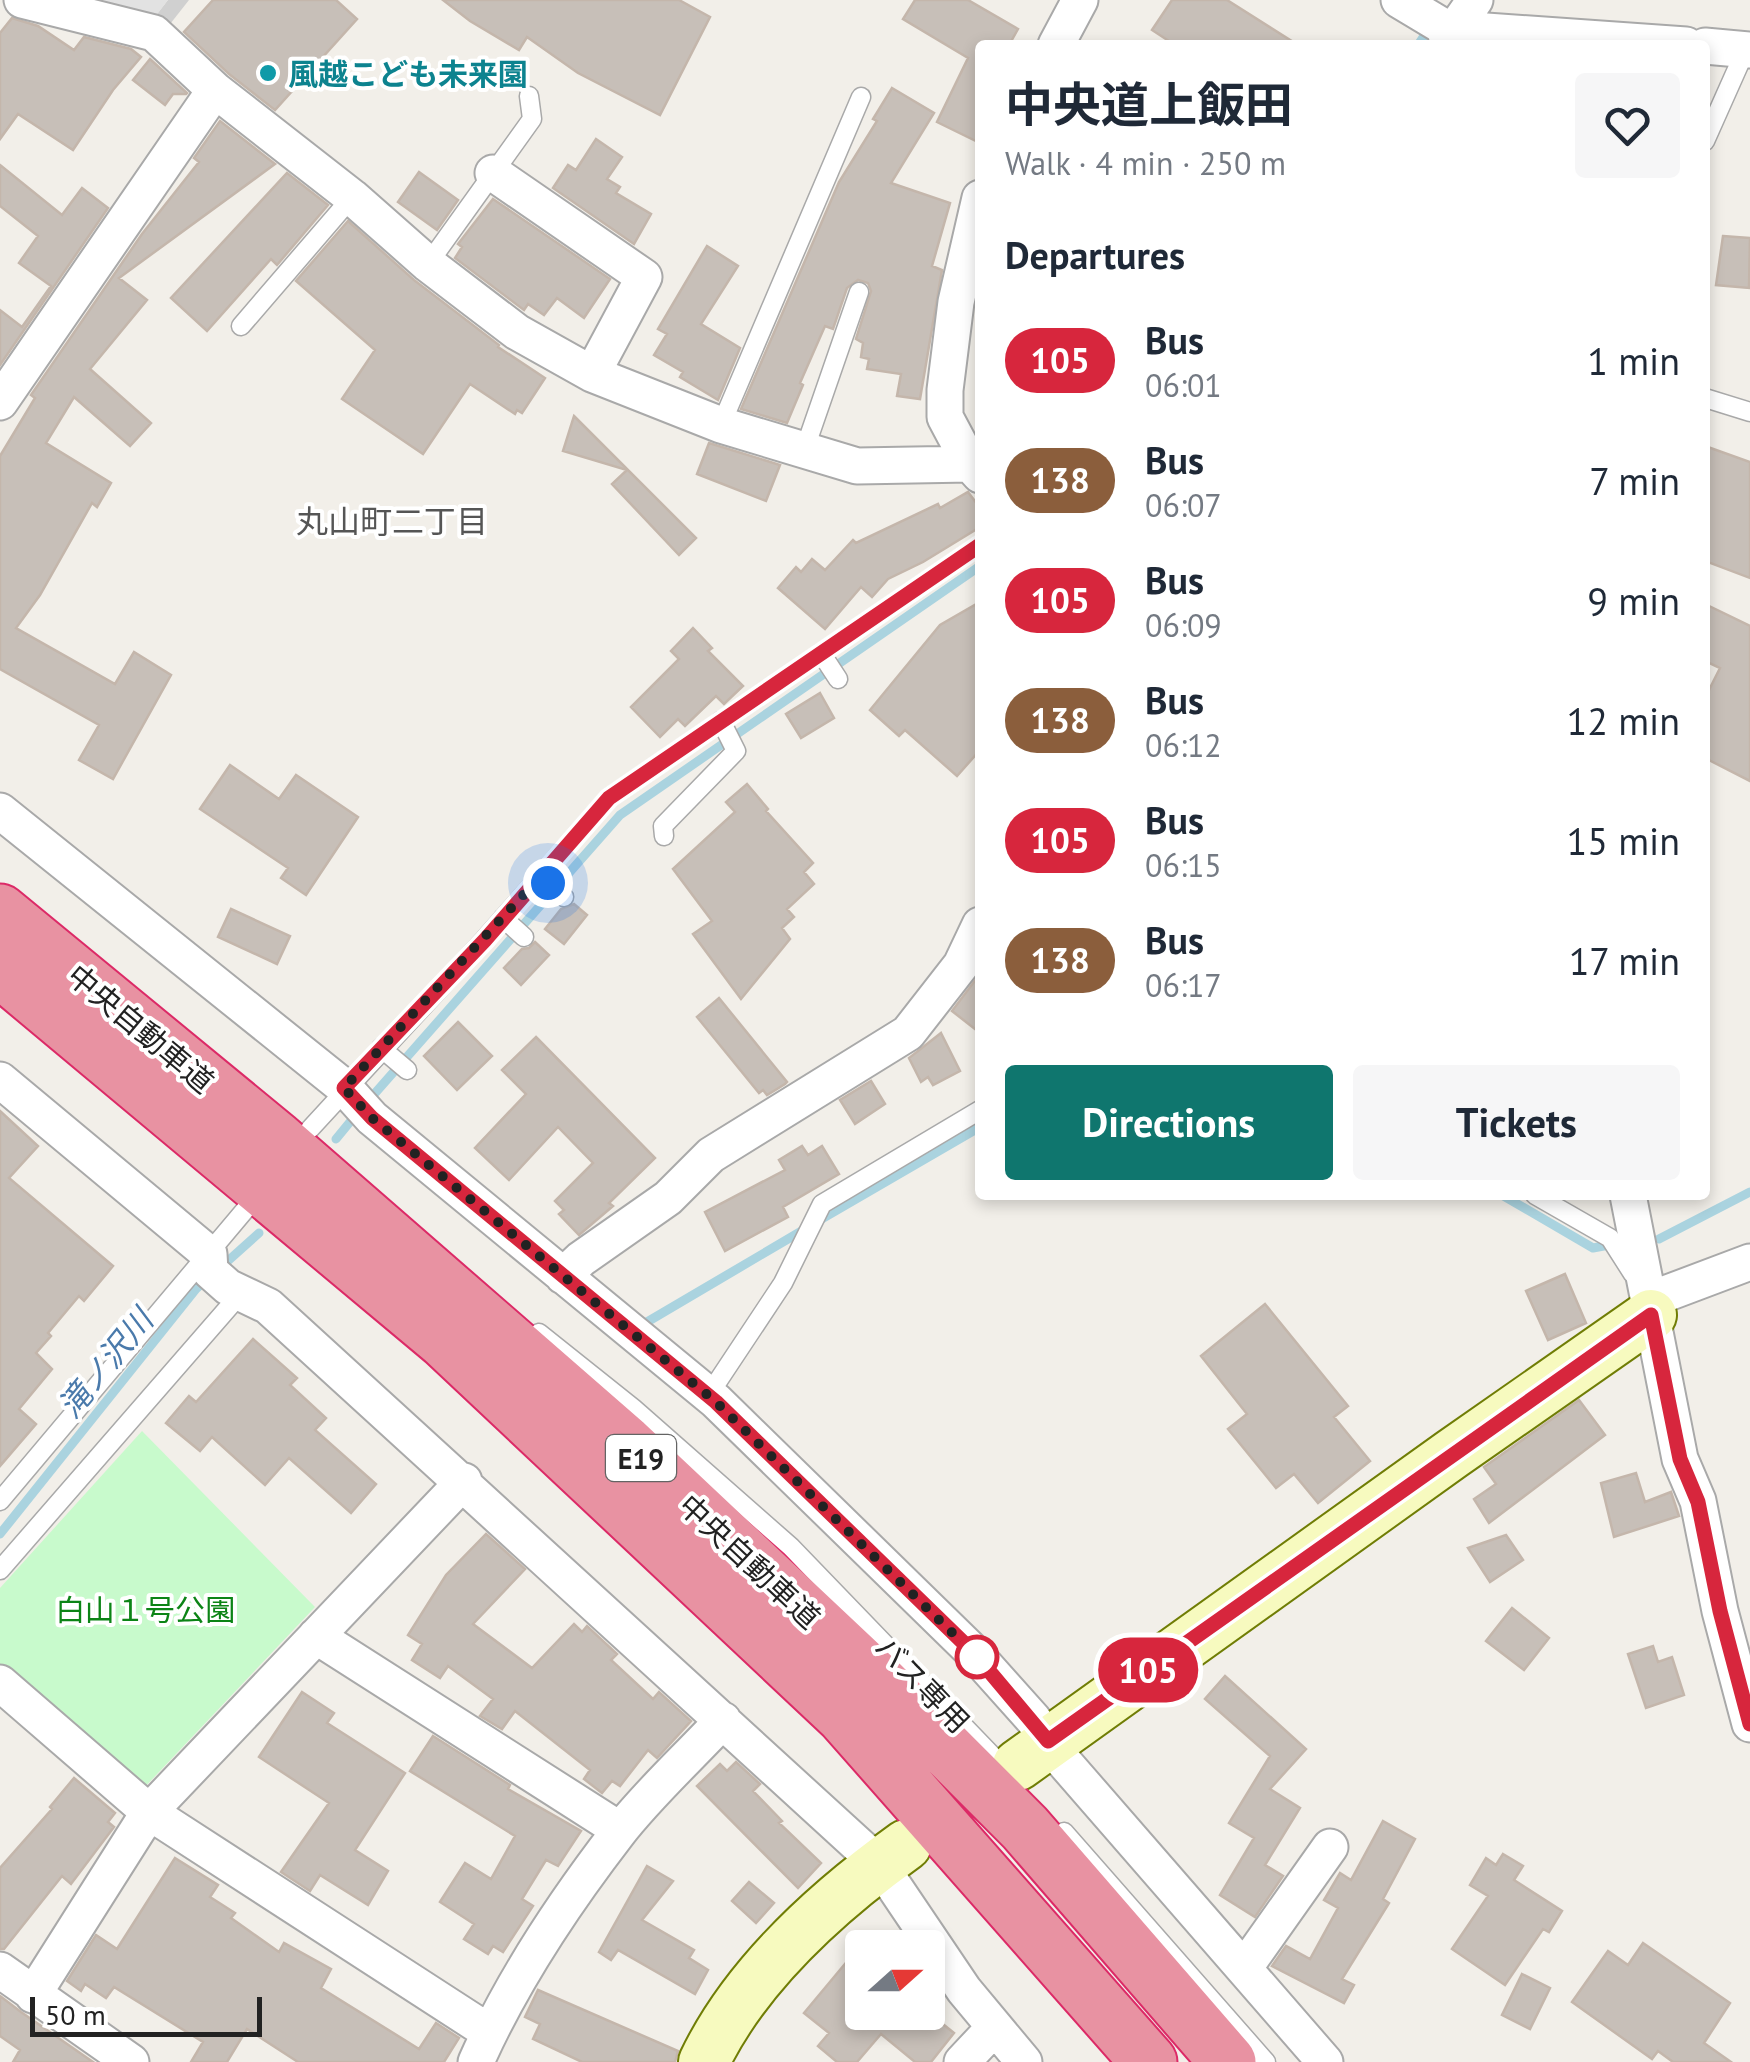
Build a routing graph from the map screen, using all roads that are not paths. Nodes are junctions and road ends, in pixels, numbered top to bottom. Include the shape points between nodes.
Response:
1 (22, 0) edge
2 (1080, 0) edge
3 (1475, 0) edge
4 (1432, 24) edge
5 (1059, 40) edge
6 (1615, 40) edge
7 (1710, 46) edge
8 (1749, 48) edge
9 (215, 90) junction
10 (529, 96) dead end
11 (861, 97) dead end
12 (1710, 130) edge
13 (493, 174) junction
14 (352, 197) junction
15 (975, 220) edge
16 (428, 264) junction
17 (859, 292) dead end
18 (242, 326) dead end
19 (592, 374) junction
20 (1710, 400) edge
21 (0, 402) edge
22 (1750, 412) edge
23 (721, 426) junction
24 (804, 450) junction
25 (975, 470) edge
26 (975, 548) edge
27 (822, 655) junction
28 (838, 679) dead end
29 (723, 724) junction
30 (0, 811) edge
31 (664, 836) dead end
32 (544, 880) junction
33 (564, 897) dead end
34 (0, 912) edge
35 (505, 920) junction
36 (975, 935) edge
37 (524, 936) dead end
38 (0, 969) edge
39 (385, 1052) junction
40 (407, 1070) dead end
41 (0, 1080) edge
42 (357, 1102) junction
43 (975, 1113) edge
44 (310, 1129) dead end
45 (1544, 1200) edge
46 (1629, 1200) edge
47 (250, 1204) dead end
48 (397, 1242) junction
49 (1750, 1262) edge
50 (447, 1264) dead end
51 (222, 1276) junction
52 (563, 1276) junction
53 (1650, 1307) junction
54 (525, 1322) dead end
55 (708, 1396) junction
56 (464, 1481) junction
57 (0, 1501) edge
58 (0, 1570) edge
59 (316, 1636) junction
60 (0, 1683) edge
61 (723, 1720) junction
62 (1750, 1724) edge
63 (1030, 1765) junction
64 (149, 1812) junction
65 (1050, 1816) dead end
66 (620, 1830) junction
67 (904, 1844) junction
68 (1330, 1847) dead end
69 (1245, 1966) junction
70 (0, 1970) edge
71 (33, 1995) junction
72 (994, 2028) junction
73 (482, 2047) edge
74 (131, 2062) edge
75 (705, 2062) edge
76 (962, 2062) edge
77 (1024, 2062) edge
78 (1149, 2062) edge
79 (1228, 2062) edge
80 (1266, 2062) edge
81 (1324, 2062) edge

1 - 9 street via 154,32
2 - 5 street
3 - 4 street
4 - 6 street
7 - 8 street
8 - 12 lane
9 - 14 street
9 - 21 street
10 - 13 lane via 532,119
11 - 23 lane
13 - 16 lane
13 - 19 street via 644,277
14 - 16 street
14 - 18 lane
15 - 25 street via 944,390 945,417
16 - 19 street via 516,332
17 - 24 lane
19 - 23 street
20 - 22 lane
23 - 24 street
24 - 25 street via 857,466
26 - 27 lane
27 - 28 lane
27 - 29 lane
29 - 31 lane via 734,756 663,826
29 - 32 lane via 609,798
30 - 42 street
32 - 33 lane
32 - 35 lane
34 - 48 highway, 中央自動車道 / E19
35 - 37 lane
35 - 39 lane
36 - 52 street via 961,965 908,1033 711,1155 668,1198
38 - 78 highway, 中央自動車道 / E19 via 444,1340 798,1684 844,1716
39 - 40 lane
39 - 42 lane
41 - 51 street
42 - 44 lane
42 - 52 street
43 - 55 lane via 822,1204 783,1283
45 - 53 lane via 1610,1238
46 - 53 street
47 - 51 lane
48 - 50 lane
48 - 79 highway, 中央自動車道 / E19 via 625,1443 894,1697 1025,1828
49 - 53 street
51 - 56 street via 268,1306
51 - 57 lane
51 - 58 lane
52 - 55 street
53 - 62 street via 1680,1459 1698,1502
53 - 63 street
54 - 63 lane, バス専用 via 633,1408
55 - 63 street via 974,1653
56 - 59 street
56 - 61 street
59 - 64 street
59 - 66 street
60 - 64 street
61 - 66 street
61 - 67 street
63 - 69 street
64 - 71 street
64 - 73 street
65 - 80 lane
66 - 73 street via 546,1937
67 - 72 street
67 - 75 street via 775,1960 736,2006
68 - 69 street
69 - 81 street
70 - 71 street
71 - 74 street
72 - 76 street
72 - 77 street

